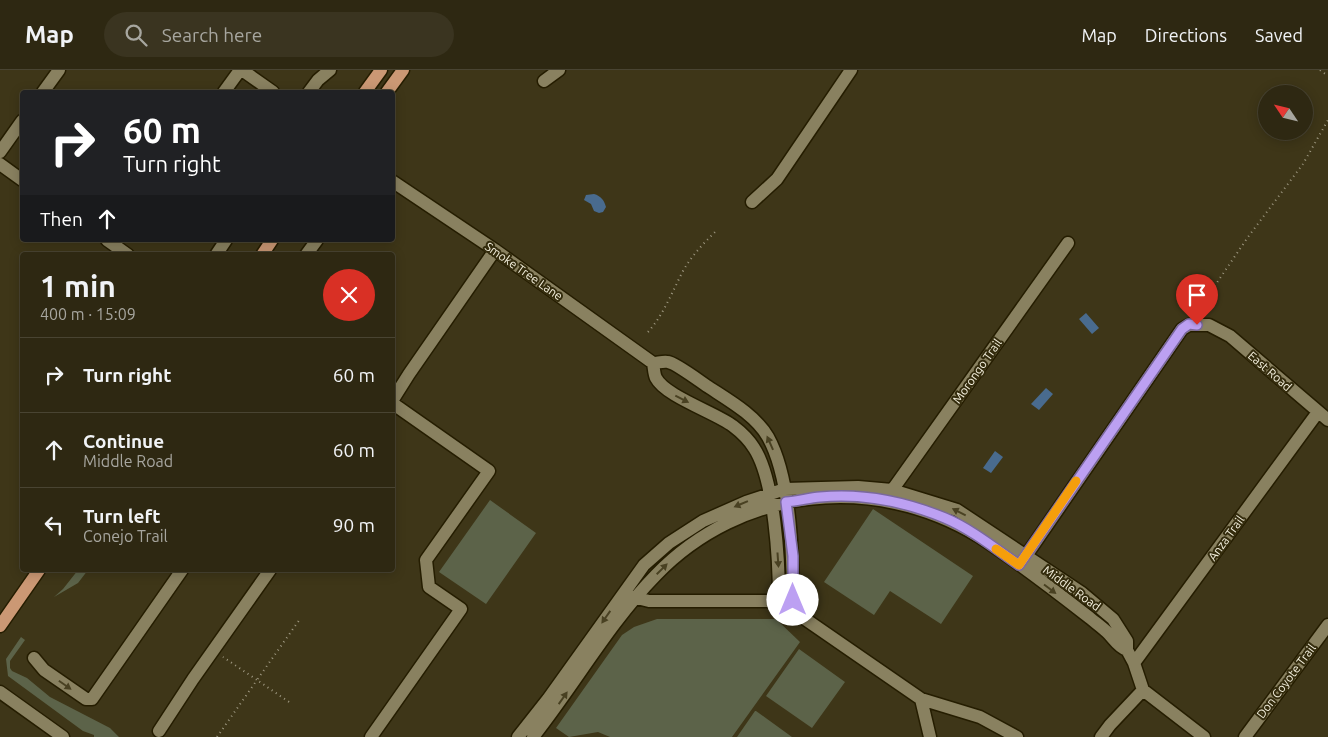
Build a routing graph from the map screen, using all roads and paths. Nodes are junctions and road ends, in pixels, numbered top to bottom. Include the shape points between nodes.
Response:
1 (59, 70) edge
2 (241, 70) edge
3 (330, 70) edge
4 (381, 70) edge
5 (403, 70) edge
6 (559, 70) edge
7 (851, 70) edge
8 (1320, 70) edge
9 (1328, 76) edge
10 (544, 82) dead end
11 (44, 90) edge
12 (226, 90) edge
13 (270, 90) edge
14 (310, 90) edge
15 (366, 90) edge
16 (388, 90) edge
17 (1328, 120) edge
18 (20, 124) edge
19 (0, 152) edge
20 (0, 164) edge
21 (20, 179) edge
22 (395, 183) edge
23 (752, 202) dead end
24 (716, 231) dead end
25 (110, 242) edge
26 (1068, 243) dead end
27 (495, 250) junction
28 (124, 252) edge
29 (1203, 325) junction
30 (648, 332) dead end
31 (653, 364) junction
32 (713, 390) junction
33 (395, 396) edge
34 (395, 399) edge
35 (702, 408) junction
36 (1323, 416) edge
37 (785, 489) junction
38 (889, 495) junction
39 (771, 500) junction
40 (786, 502) junction
41 (1022, 560) junction
42 (38, 572) edge
43 (181, 572) edge
44 (269, 572) edge
45 (621, 595) junction
46 (636, 596) junction
47 (779, 602) junction
48 (793, 611) junction
49 (300, 619) dead end
50 (1328, 625) edge
51 (0, 626) edge
52 (223, 657) dead end
53 (34, 658) dead end
54 (1134, 663) junction
55 (257, 680) junction
56 (1143, 690) junction
57 (0, 692) edge
58 (920, 699) junction
59 (289, 702) dead end
60 (159, 731) dead end
61 (63, 737) edge
62 (217, 737) edge
63 (372, 737) edge
64 (518, 737) edge
65 (533, 737) edge
66 (930, 737) edge
67 (1017, 737) edge
68 (1101, 737) edge
69 (1204, 737) edge
70 (1245, 737) edge

1 - 11 street
2 - 12 street
2 - 13 street
3 - 14 street
4 - 15 main road
5 - 16 main road
6 - 10 street
7 - 23 street via 777,179
8 - 9 path
17 - 29 path via 1303,164 1216,284 1199,316
18 - 19 street
20 - 21 street
22 - 27 street, Smoke Tree Lane
24 - 30 path via 696,252
25 - 28 street
26 - 38 street, Morongo Trail
27 - 31 street, Smoke Tree Lane
27 - 33 street
29 - 36 street, East Road via 1230,336
29 - 41 street via 1189,324 1182,329
31 - 32 street, Smoke Tree Lane via 669,362
31 -> 35 street, Smoke Tree Lane via 656,379 673,394
32 - 35 street
37 -> 32 street, Smoke Tree Lane via 768,437 747,414
34 - 63 street via 489,471 426,560 429,588 461,609
35 - 39 street, Smoke Tree Lane via 734,426 746,438 755,450
36 - 54 street, Anza Trail
37 - 38 street via 858,487
37 - 39 street
37 - 40 street, Smoke Tree Lane
38 - 40 street via 821,497
38 - 41 street, Middle Road via 946,518
39 - 40 street
39 -> 45 street via 746,502 702,521 644,565
46 -> 39 street via 690,545
39 -> 47 street, Smoke Tree Lane
40 - 48 street, Smoke Tree Lane via 793,556
41 - 54 street, Middle Road via 1127,650
42 - 51 main road
53 -> 43 street via 44,670 86,699 92,699
44 - 60 street
45 - 46 street
45 -> 64 street
46 - 47 street via 649,600
65 -> 46 street
47 - 48 street
48 - 58 street
49 - 55 path
50 - 70 street, Don Coyote Trail
52 - 55 path
54 - 56 street, Middle Road
55 - 59 path
55 - 62 path
56 - 68 street
56 - 69 street
57 - 61 street
58 - 66 street
58 - 67 street via 980,717

